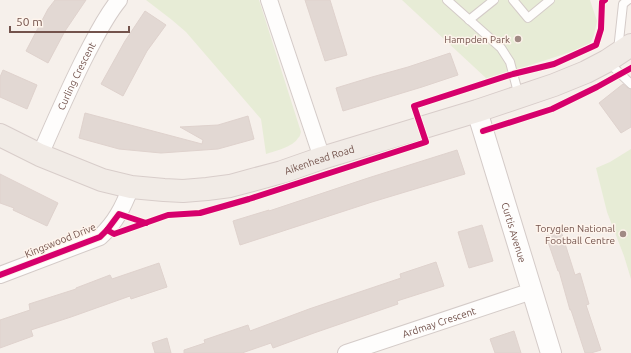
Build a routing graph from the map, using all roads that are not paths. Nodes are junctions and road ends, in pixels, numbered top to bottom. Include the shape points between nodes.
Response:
1 (119, 0) edge
2 (269, 0) edge
3 (447, 0) edge
4 (494, 0) edge
5 (512, 0) edge
6 (550, 0) edge
7 (628, 0) edge
8 (469, 20) junction
9 (619, 54) edge
10 (631, 84) edge
11 (519, 96) junction
12 (477, 111) junction
13 (0, 135) edge
14 (40, 155) junction
15 (322, 158) junction
16 (131, 187) junction
17 (0, 275) edge
18 (532, 291) junction
19 (346, 353) edge
20 (551, 353) edge

1 - 14 street, Curling Crescent via 102,24 77,73
2 - 15 street
3 - 8 lane
4 - 8 lane
5 - 6 lane via 528,18
7 - 9 lane via 623,4
8 - 11 lane via 501,48 510,62
9 - 10 lane
9 - 11 main road, Aikenhead Road via 586,72
11 - 12 main road, Aikenhead Road
12 - 15 main road, Aikenhead Road
12 - 18 street, Curtis Avenue
13 - 14 main road, Aikenhead Road
14 - 16 main road, Aikenhead Road via 102,180
15 - 16 main road, Aikenhead Road via 252,181 222,187 183,191
16 - 17 street, Kingswood Drive via 116,219 100,237
18 - 19 street, Ardmay Crescent
18 - 20 street, Curtis Avenue

